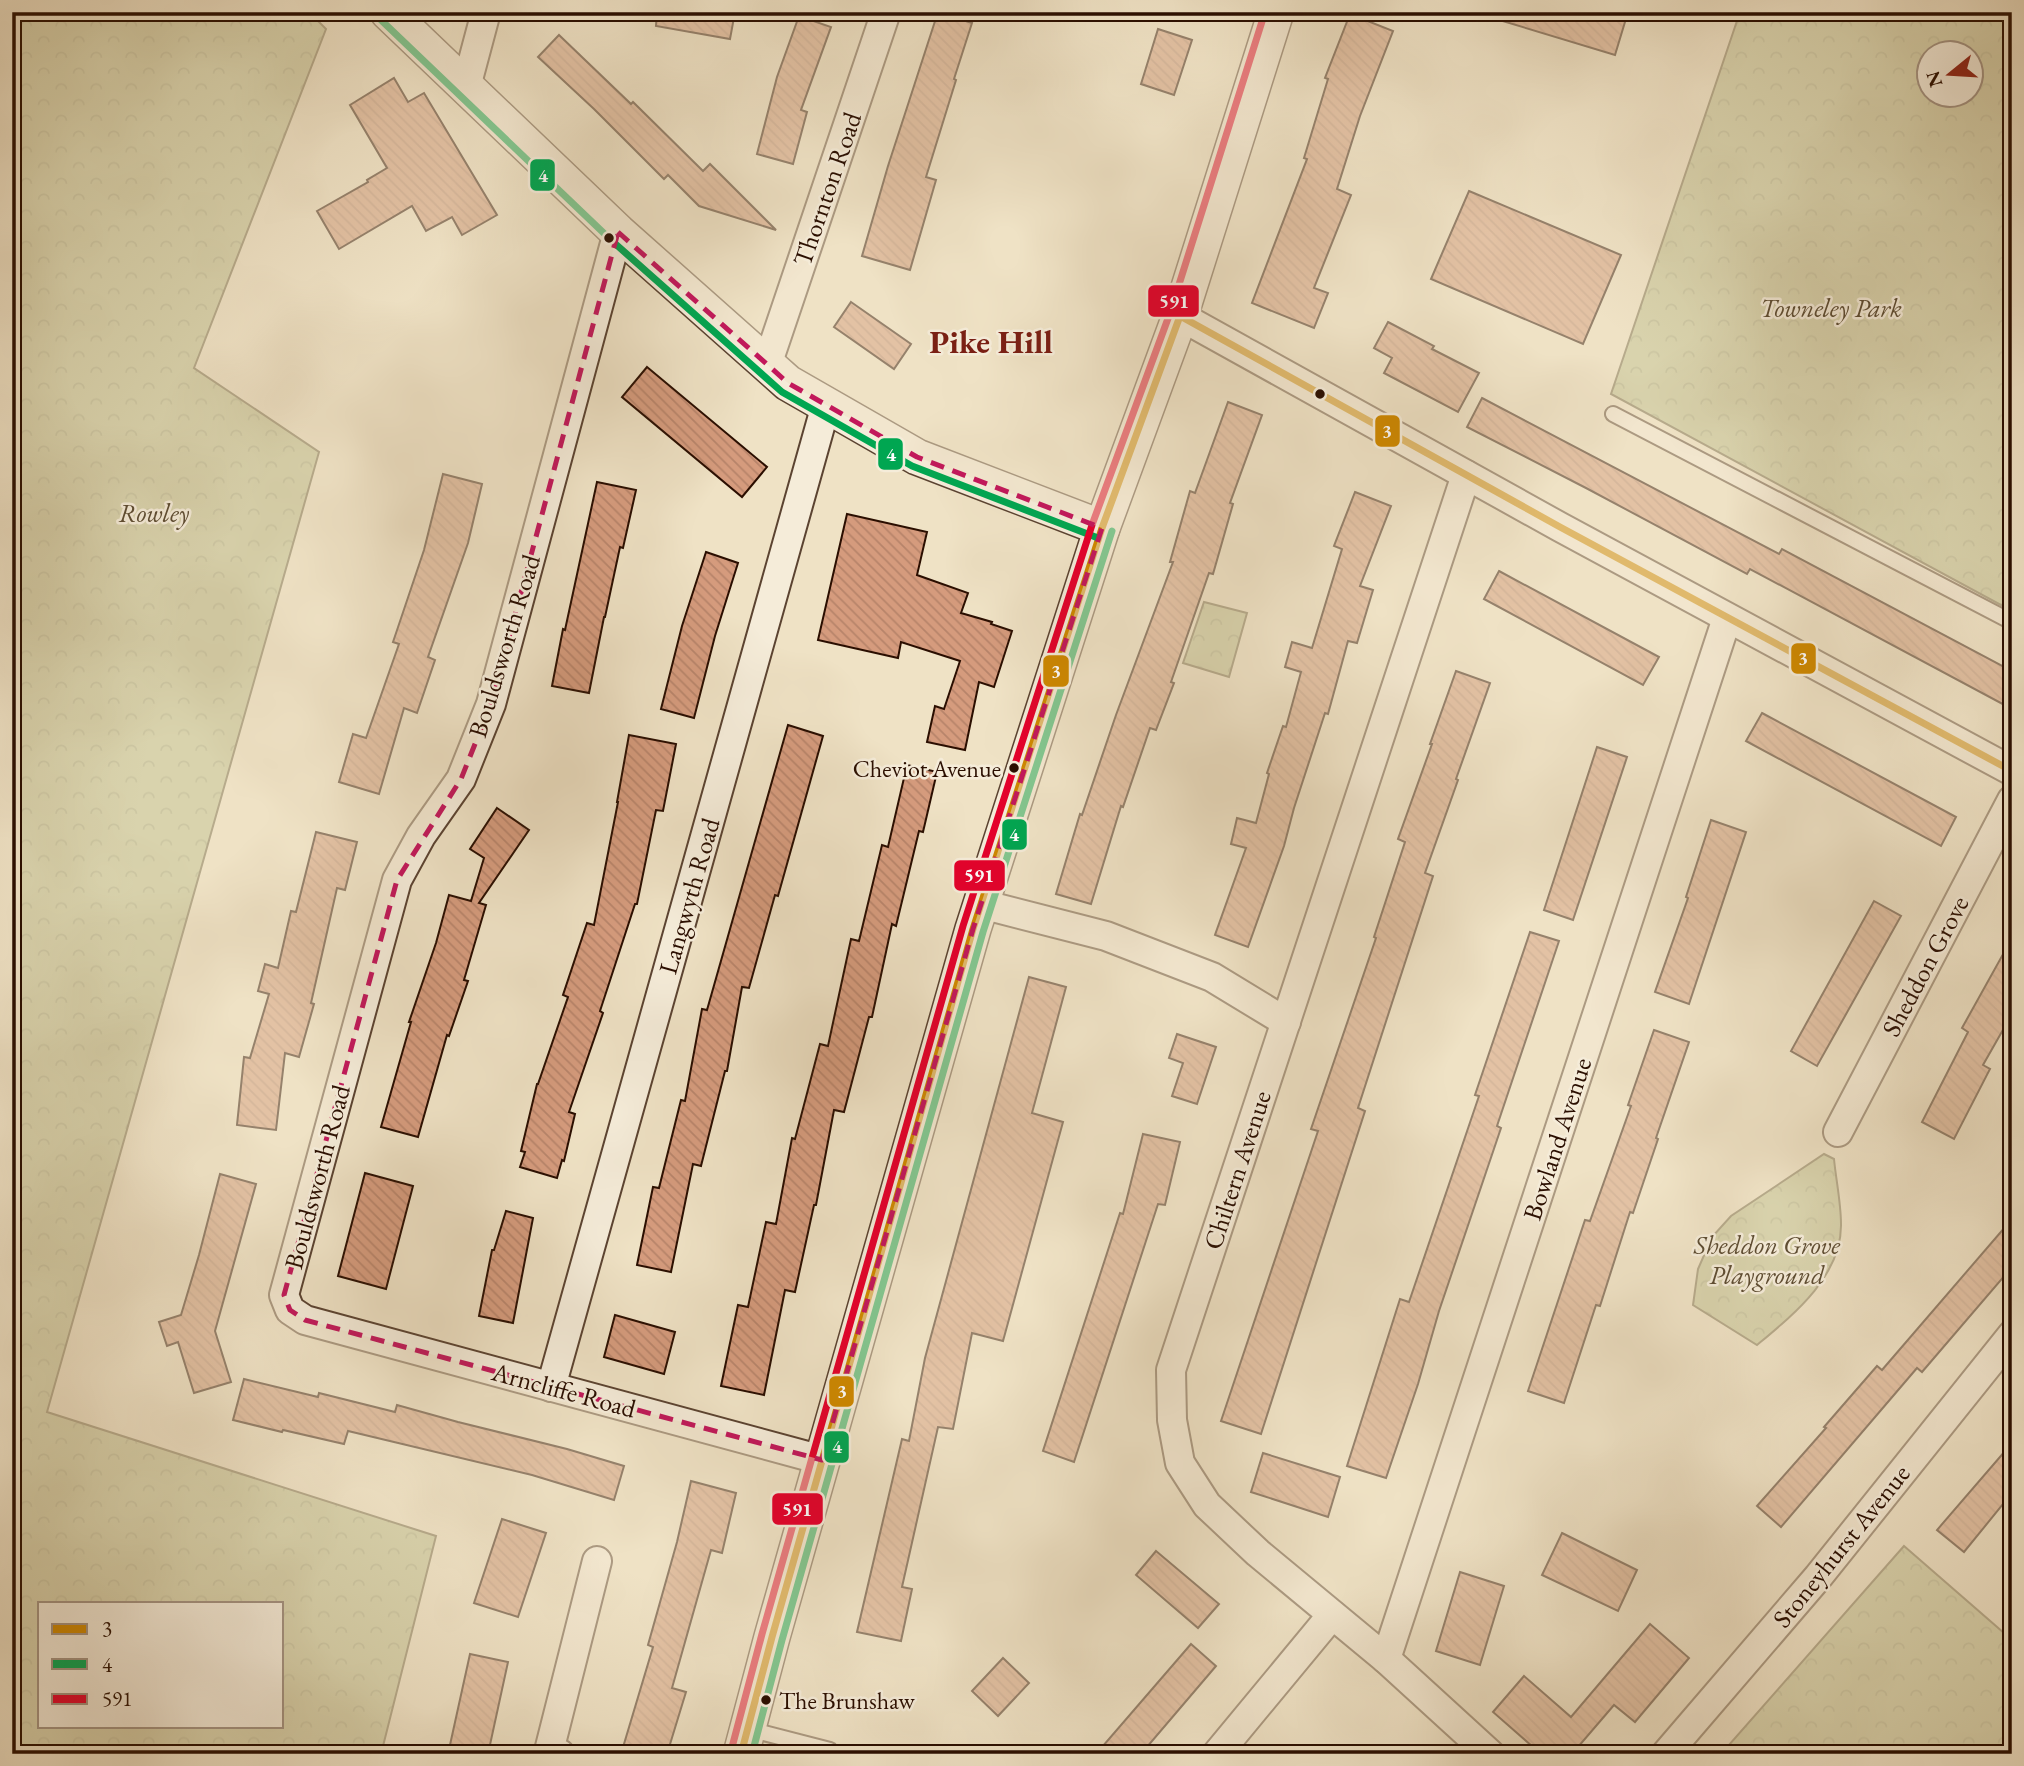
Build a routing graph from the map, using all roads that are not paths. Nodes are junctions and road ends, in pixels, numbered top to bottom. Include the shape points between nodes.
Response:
1 (388, 12) edge
2 (486, 12) edge
3 (886, 12) edge
4 (1276, 12) edge
5 (466, 87) junction
6 (618, 232) junction
7 (1180, 316) junction
8 (768, 365) junction
9 (826, 405) junction
10 (1613, 414) dead end
11 (1466, 475) junction
12 (1102, 528) junction
13 (1727, 618) junction
14 (2012, 622) edge
15 (2012, 771) edge
16 (2012, 800) edge
17 (981, 904) junction
18 (1286, 1022) junction
19 (1838, 1132) dead end
20 (305, 1320) joint
21 (2012, 1335) edge
22 (551, 1387) junction
23 (822, 1460) junction
24 (597, 1561) dead end
25 (1332, 1615) junction
26 (1386, 1660) junction
27 (745, 1741) edge
28 (553, 1753) edge
29 (829, 1754) edge
30 (1217, 1754) edge
31 (1490, 1754) edge
32 (1666, 1754) edge

1 - 5 street
2 - 5 street
3 - 8 street, Thornton Road
4 - 7 street
5 - 6 street
6 - 8 street
6 - 20 street, Bouldsworth Road via 491,704 461,779 397,880 284,1295 290,1310
7 - 11 street
7 - 12 street
8 - 9 street
9 - 12 street via 917,457
9 - 22 street, Langwyth Road
10 - 14 lane
11 - 13 street
11 - 18 street, Chiltern Avenue
12 - 17 street
13 - 15 street
13 - 26 street, Bowland Avenue
16 - 19 street, Sheddon Grove
17 - 18 street via 1107,936 1212,977
17 - 23 street
18 - 25 street, Chiltern Avenue via 1171,1370 1172,1420 1180,1463 1206,1505
20 - 22 street, Arncliffe Road
21 - 32 street, Stoneyhurst Avenue via 1818,1577
22 - 23 street, Arncliffe Road
23 - 27 street
24 - 28 street
25 - 26 street, Chiltern Avenue
25 - 30 street
26 - 31 street, Chiltern Avenue
27 - 29 lane via 830,1750

